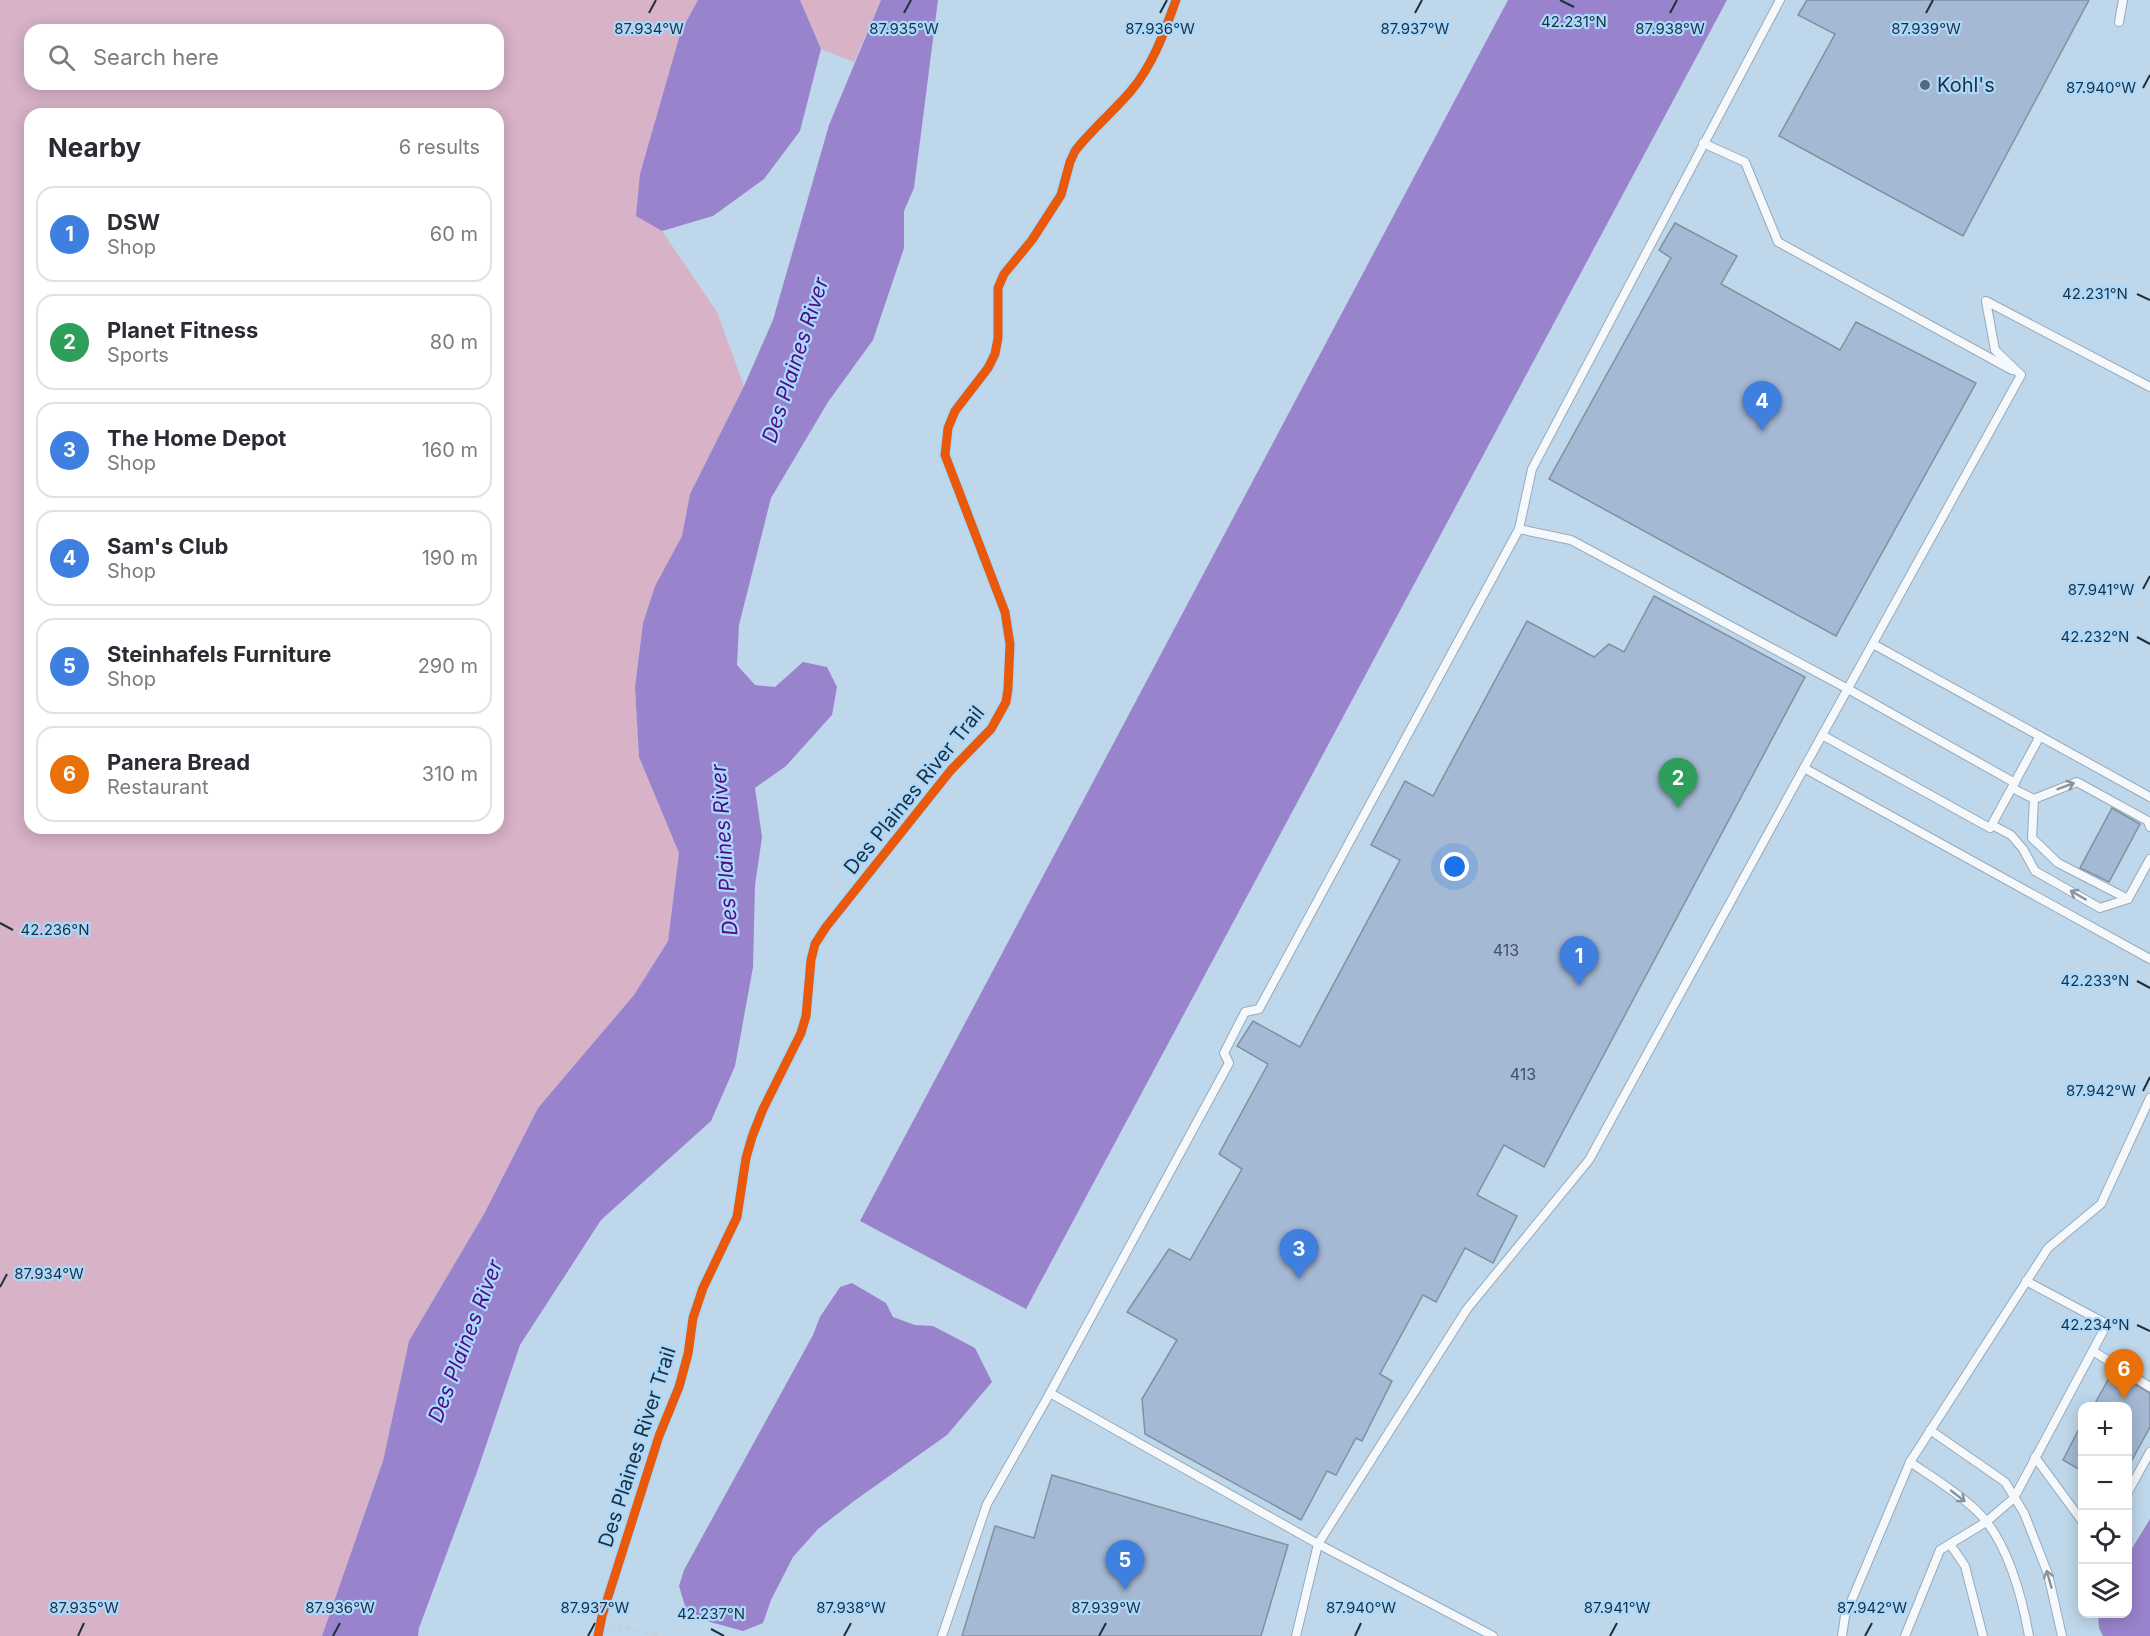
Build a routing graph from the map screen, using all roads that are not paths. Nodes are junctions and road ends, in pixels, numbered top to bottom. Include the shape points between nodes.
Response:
1 (1780, 0) edge
2 (2123, 0) edge
3 (2119, 22) dead end
4 (1703, 143) junction
5 (2021, 375) junction
6 (2150, 387) edge
7 (1518, 529) junction
8 (1873, 644) junction
9 (1848, 689) junction
10 (1822, 735) junction
11 (2040, 736) junction
12 (1804, 768) junction
13 (2014, 785) junction
14 (2150, 797) edge
15 (2034, 799) junction
16 (1992, 825) junction
17 (2150, 827) edge
18 (2150, 859) edge
19 (2128, 899) junction
20 (2150, 959) edge
21 (2150, 1098) edge
22 (2026, 1281) junction
23 (2092, 1351) junction
24 (2150, 1387) edge
25 (1050, 1393) junction
26 (1930, 1430) junction
27 (2150, 1452) edge
28 (2036, 1457) junction
29 (1910, 1462) junction
30 (2132, 1483) edge
31 (2014, 1498) junction
32 (2078, 1515) edge
33 (1986, 1522) junction
34 (1318, 1544) junction
35 (1950, 1544) junction
36 (942, 1636) edge
37 (1296, 1636) edge
38 (1493, 1636) edge
39 (1842, 1636) edge
40 (1905, 1636) edge
41 (1983, 1636) edge
42 (2029, 1636) edge
43 (2062, 1636) edge

1 - 4 lane
2 - 3 lane
4 - 5 lane via 1745,162 1778,242
4 - 7 lane via 1532,469
5 - 6 lane via 1995,350 1986,301
5 - 8 lane
7 - 9 lane via 1571,540
7 - 25 lane via 1259,1009 1245,1012 1224,1053 1229,1064
8 - 9 lane
8 - 11 lane
9 - 10 lane
9 - 13 lane
10 - 12 lane
10 - 16 lane via 1990,828
11 - 13 lane
11 - 14 lane
12 - 20 lane
12 - 34 lane via 1589,1160 1467,1309
13 - 15 lane
13 - 16 lane
15 -> 17 lane via 2077,782 2148,821
15 - 19 lane via 2032,838 2058,863
19 -> 16 lane via 2100,908 2035,871 2011,836
18 - 19 lane
21 - 22 lane via 2101,1204 2048,1248
22 - 23 lane via 2107,1324
22 - 26 lane
23 - 24 lane
23 - 28 lane
25 - 34 lane
25 - 36 lane via 987,1504
26 - 29 lane
26 - 31 lane via 2005,1482
27 - 30 lane
28 - 31 lane
28 - 32 lane
29 -> 33 lane
29 - 39 lane via 1845,1616
31 - 33 lane
43 -> 31 lane via 2048,1574 2024,1513
33 - 35 lane
33 - 42 lane via 2001,1544 2021,1594
34 - 37 lane
34 - 38 lane
35 - 40 lane via 1940,1550
35 - 41 lane via 1965,1566

